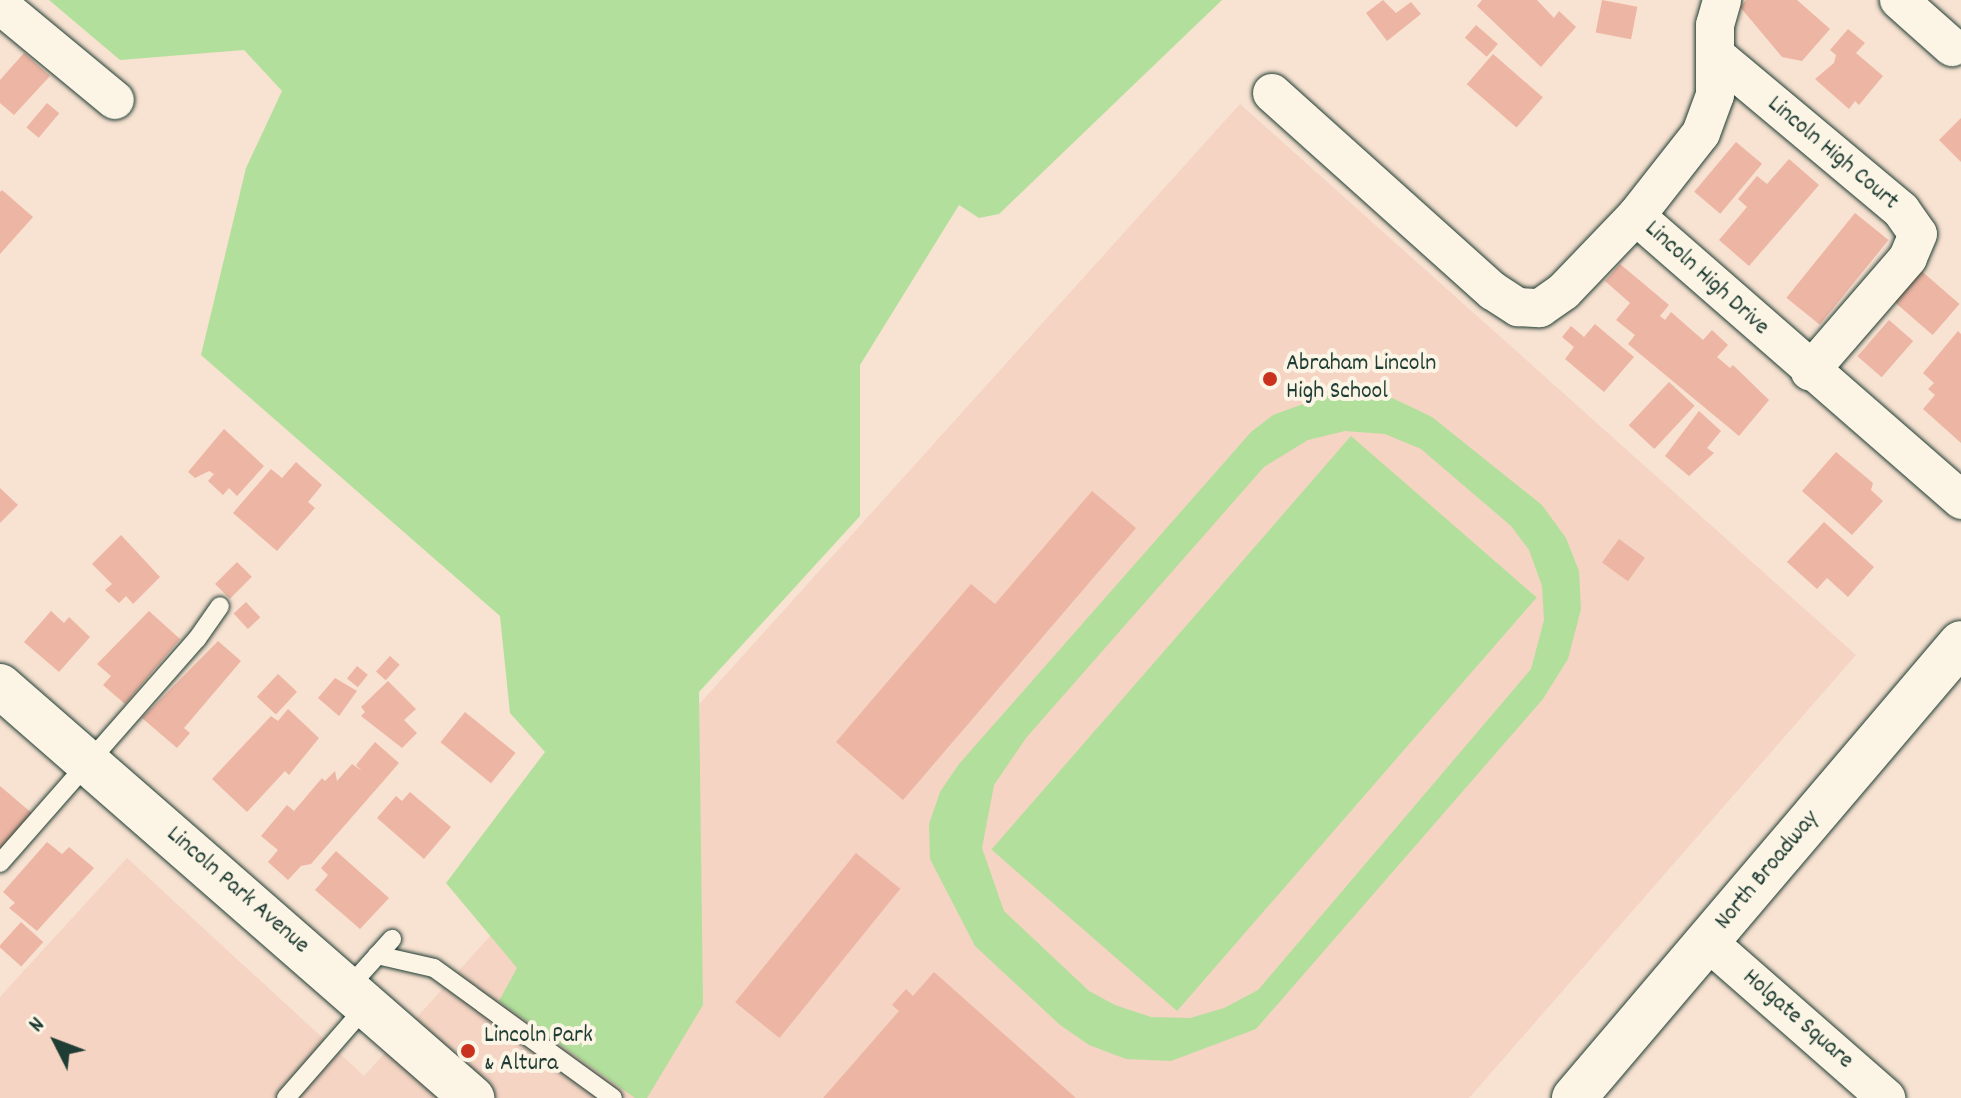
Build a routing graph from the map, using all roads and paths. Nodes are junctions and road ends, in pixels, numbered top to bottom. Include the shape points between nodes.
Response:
1 (1722, 0) edge
2 (1899, 0) edge
3 (0, 5) edge
4 (1952, 47) dead end
5 (1718, 57) junction
6 (1272, 93) dead end
7 (115, 100) dead end
8 (1636, 216) junction
9 (1810, 371) junction
10 (1961, 500) edge
11 (220, 606) dead end
12 (1961, 643) edge
13 (0, 686) edge
14 (87, 761) junction
15 (0, 863) edge
16 (392, 939) dead end
17 (1708, 942) junction
18 (377, 955) junction
19 (358, 997) junction
20 (286, 1098) edge
21 (472, 1098) edge
22 (613, 1098) edge
23 (1574, 1098) edge
24 (1886, 1098) edge

1 - 5 street via 1715,25
2 - 4 street
3 - 7 street
5 - 8 street via 1715,95 1701,133
5 - 9 street, Lincoln High Court via 1901,210 1918,234 1908,258
6 - 8 street, Lincoln High Drive via 1518,307 1540,308 1564,291
8 - 9 street, Lincoln High Drive
9 - 10 street, Lincoln High Drive
11 - 14 lane via 197,639
12 - 17 street, North Broadway
13 - 14 street, Lincoln Park Avenue
14 - 15 lane
14 - 19 street, Lincoln Park Avenue
16 - 18 lane
17 - 23 street, North Broadway
17 - 24 street, Holgate Square
18 - 19 lane
18 - 22 lane via 434,968
19 - 20 lane
19 - 21 street, Lincoln Park Avenue

